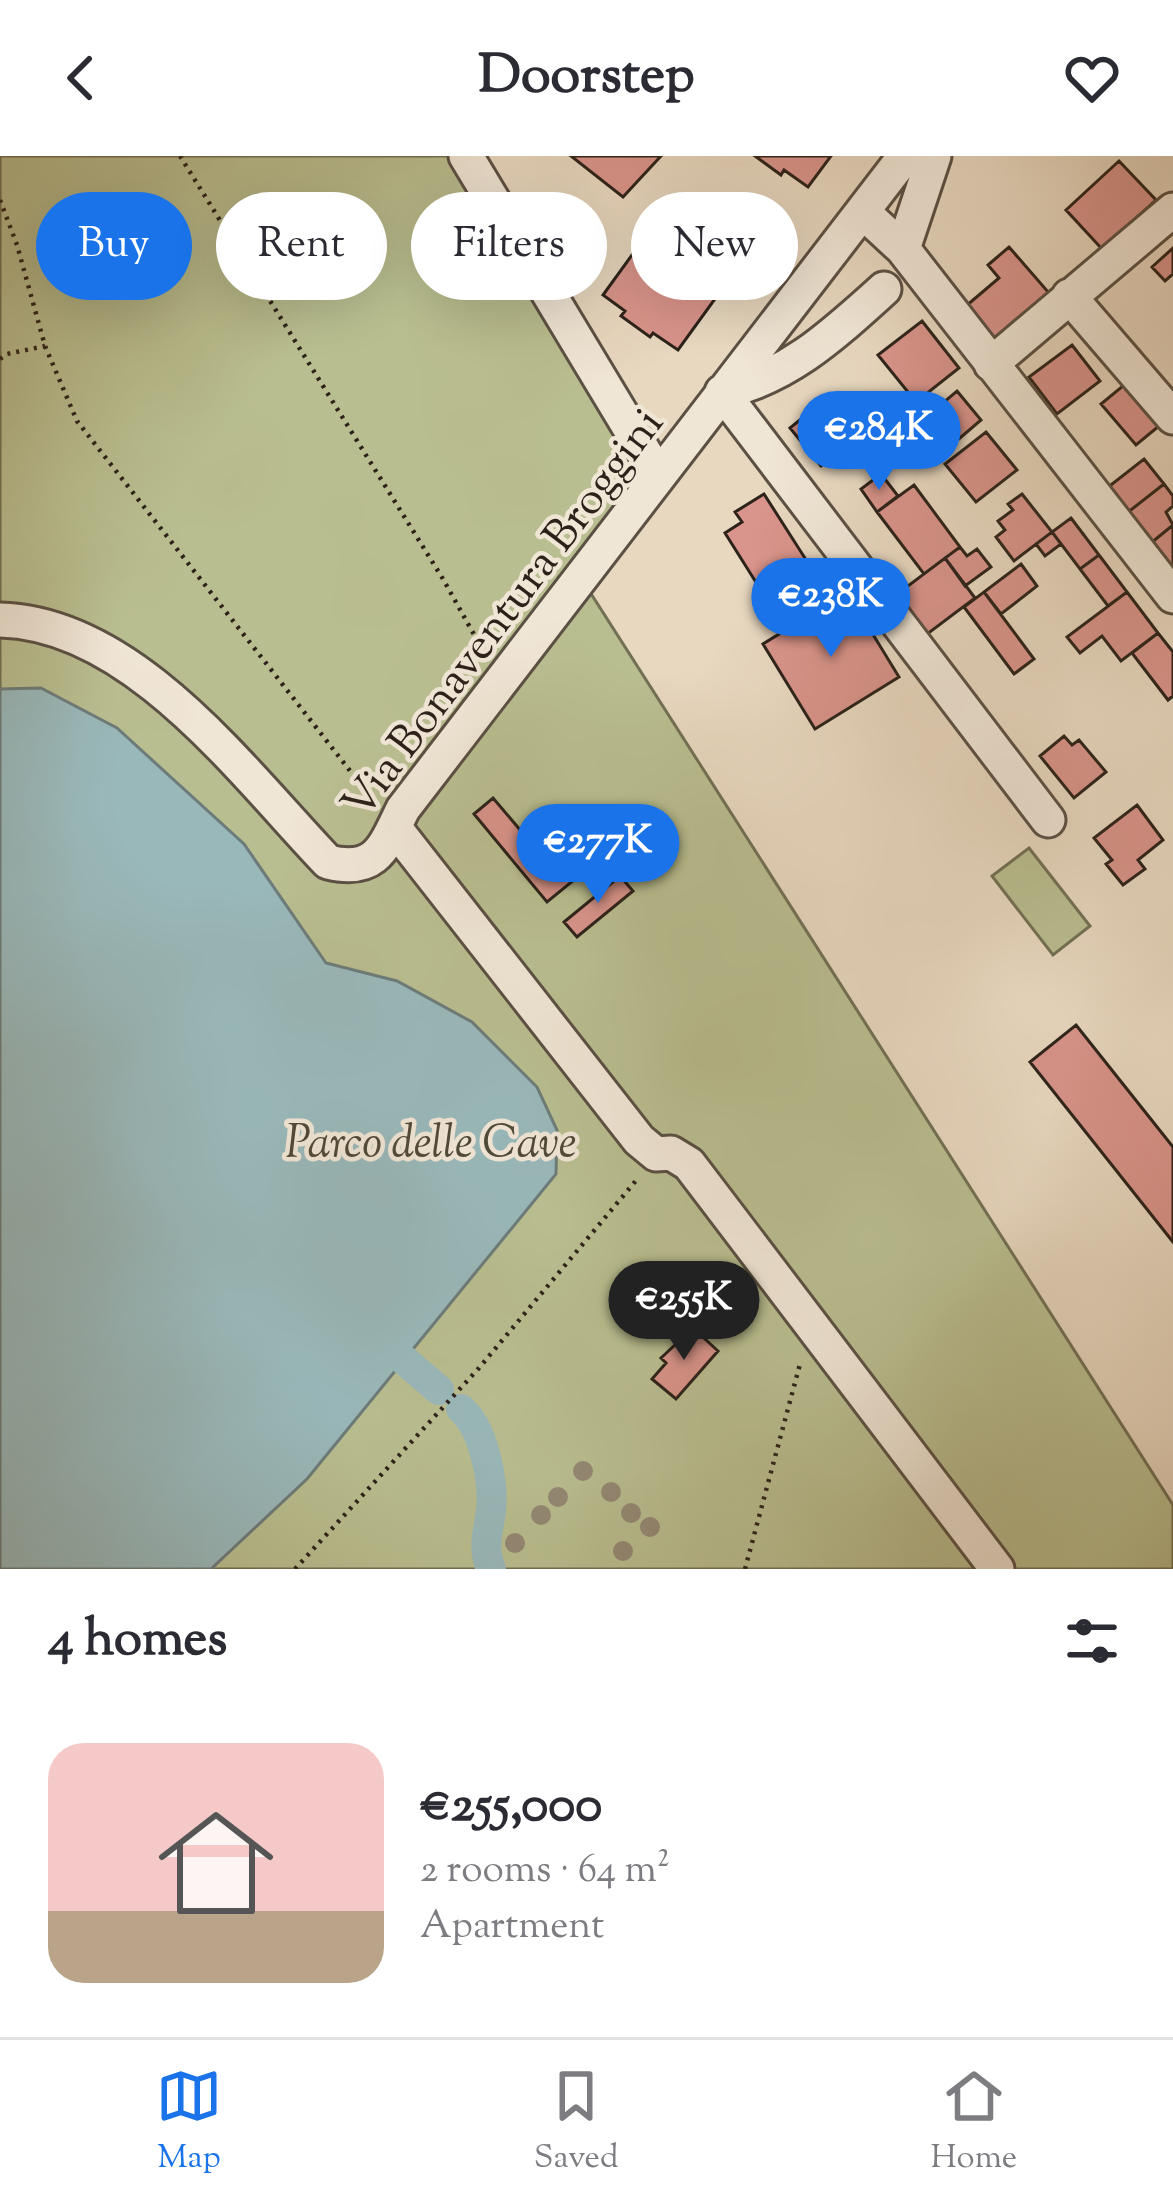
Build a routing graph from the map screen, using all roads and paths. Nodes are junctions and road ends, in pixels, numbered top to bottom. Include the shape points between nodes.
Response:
1 (180, 156) edge
2 (466, 156) edge
3 (905, 156) edge
4 (934, 156) edge
5 (0, 200) edge
6 (1173, 210) edge
7 (863, 212) junction
8 (903, 249) junction
9 (884, 289) dead end
10 (1070, 296) junction
11 (46, 346) junction
12 (0, 359) edge
13 (991, 364) junction
14 (722, 392) junction
15 (1173, 417) edge
16 (658, 475) junction
17 (1173, 596) edge
18 (0, 620) edge
19 (500, 682) junction
20 (1048, 820) dead end
21 (394, 827) junction
22 (658, 1154) junction
23 (811, 1324) junction
24 (295, 1569) edge
25 (745, 1569) edge
26 (997, 1569) edge

1 - 19 path
2 - 16 street
3 - 7 street, Via Bonaventura Broggini
4 - 8 street
5 - 11 path
6 - 10 street
7 - 8 street
7 - 14 street, Via Bonaventura Broggini
8 - 13 street
9 - 14 street via 815,350 757,384
10 - 13 street
10 - 15 street
11 - 12 path
11 - 21 path via 77,422
13 - 17 street
14 - 16 street, Via Bonaventura Broggini
14 - 20 street, Via Bonaventura Broggini
16 - 19 street, Via Bonaventura Broggini
18 - 21 street, Via Bonaventura Broggini via 92,641 166,693 328,862 365,864
19 - 21 street, Via Bonaventura Broggini
21 - 22 street
22 - 23 street via 686,1161
22 - 24 path
23 - 25 path
23 - 26 street

